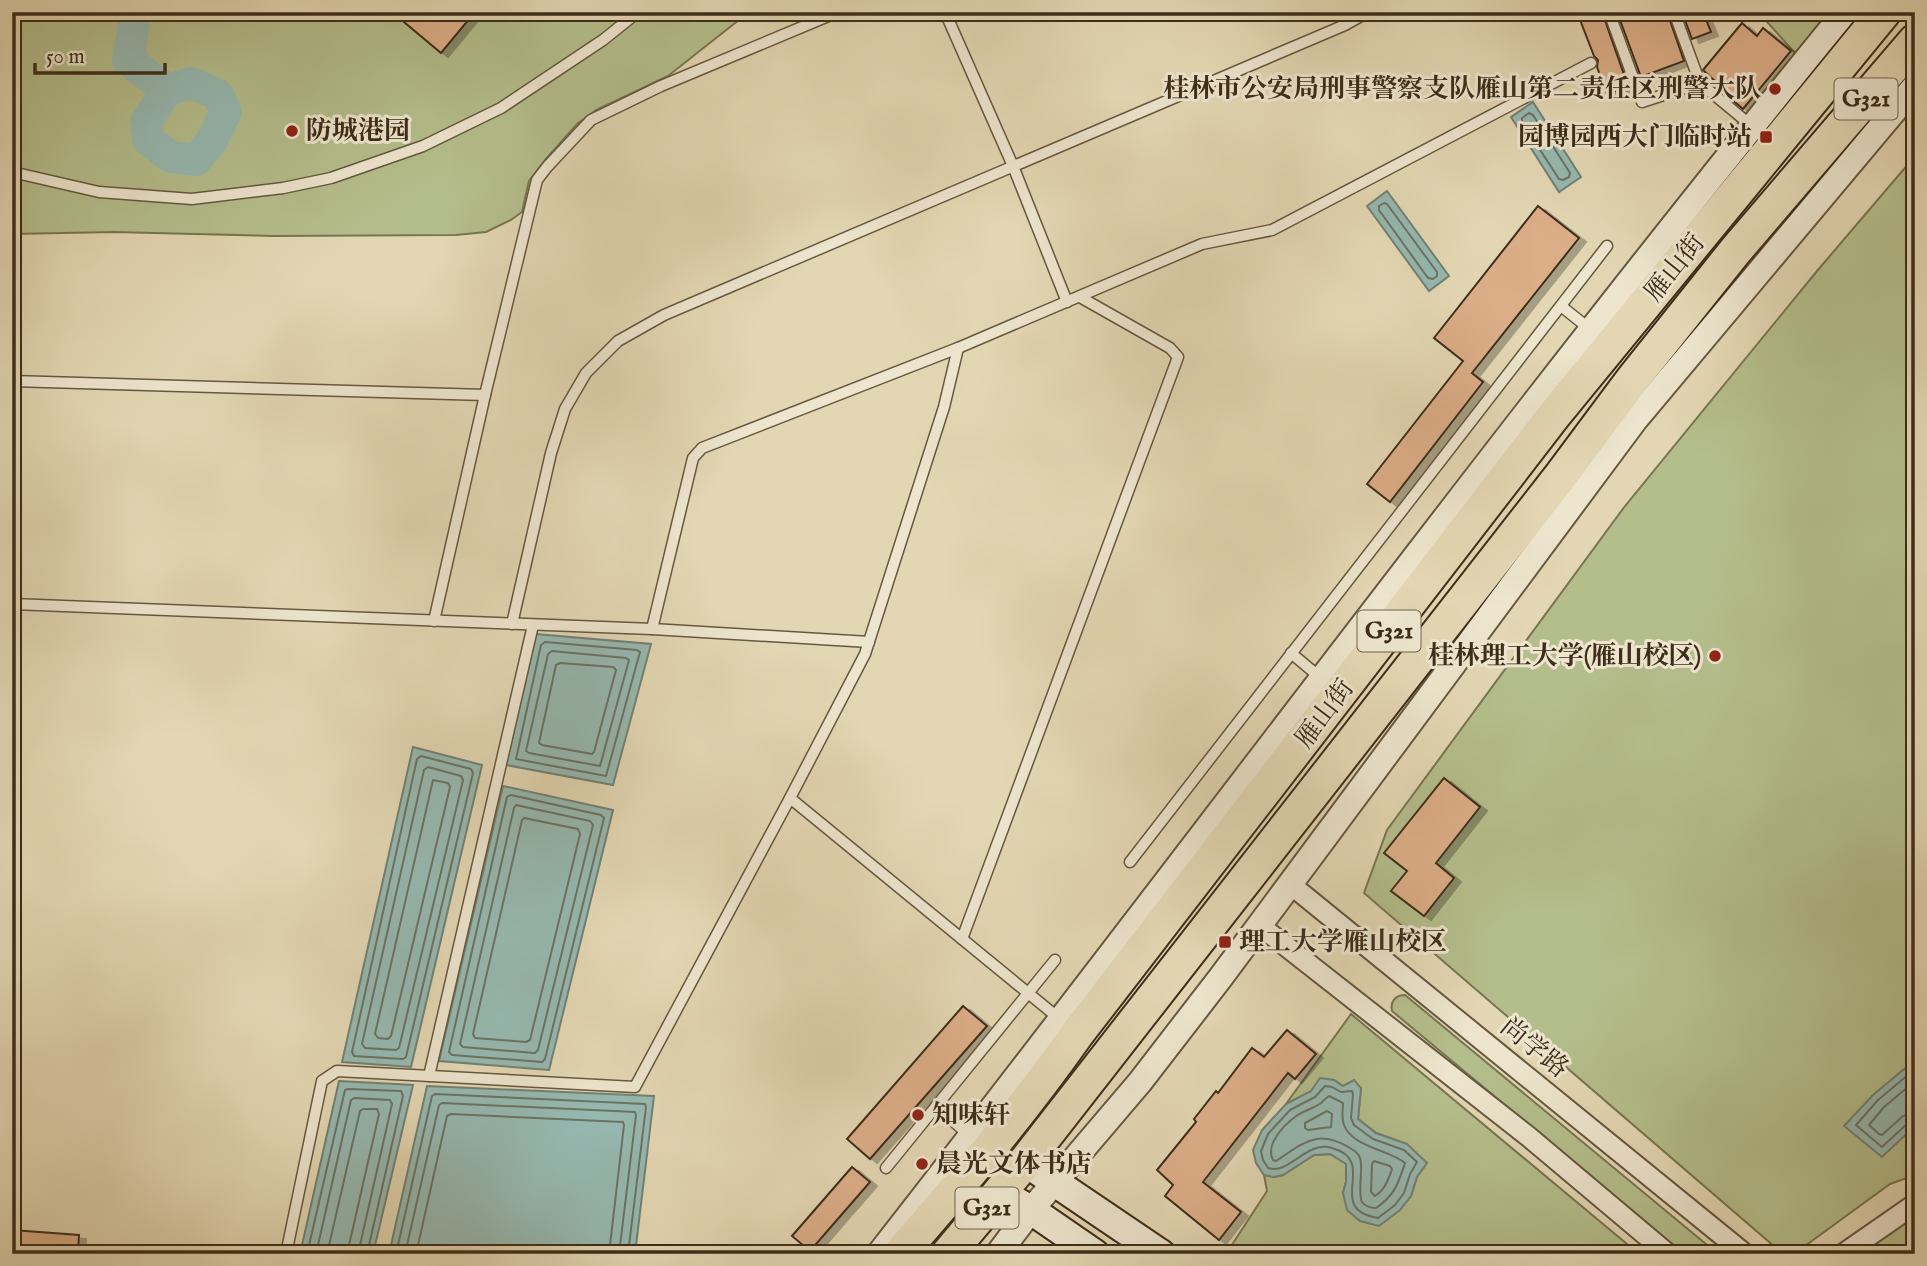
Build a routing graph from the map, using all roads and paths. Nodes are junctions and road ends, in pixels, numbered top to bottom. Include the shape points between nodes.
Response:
1 (638, 12) edge
2 (838, 12) edge
3 (945, 12) edge
4 (1368, 12) edge
5 (1609, 12) edge
6 (1674, 12) edge
7 (1884, 12) edge
8 (1844, 13) edge
9 (1915, 41) edge
10 (1591, 63) dead end
11 (1700, 83) junction
12 (1915, 86) edge
13 (1753, 127) junction
14 (1013, 166) junction
15 (12, 172) edge
16 (1607, 246) dead end
17 (1080, 297) junction
18 (1067, 302) junction
19 (1561, 306) junction
20 (1591, 330) junction
21 (958, 348) junction
22 (12, 381) edge
23 (485, 395) junction
24 (12, 604) edge
25 (434, 621) junction
26 (512, 624) junction
27 (533, 625) junction
28 (652, 629) junction
29 (869, 642) junction
30 (1291, 653) junction
31 (1323, 679) junction
32 (790, 798) junction
33 (1130, 862) dead end
34 (1290, 884) junction
35 (1259, 925) junction
36 (962, 939) junction
37 (1055, 960) dead end
38 (1028, 993) junction
39 (1069, 1027) junction
40 (429, 1076) junction
41 (936, 1106) junction
42 (971, 1136) junction
43 (1025, 1162) junction
44 (886, 1168) dead end
45 (1055, 1182) junction
46 (1001, 1193) junction
47 (1915, 1204) edge
48 (1031, 1210) junction
49 (286, 1254) edge
50 (879, 1254) edge
51 (900, 1254) edge
52 (948, 1254) edge
53 (998, 1254) edge
54 (1095, 1254) edge
55 (1161, 1254) edge
56 (1668, 1254) edge
57 (1745, 1254) edge
58 (1843, 1254) edge

1 - 15 lane via 501,108 423,146 331,178 192,199 99,192
2 - 23 lane via 591,120 547,167 537,180
3 - 14 lane
4 - 14 lane
5 - 11 lane via 1642,102
6 - 11 lane
7 - 39 highway, 雁山街 / G321 via 1555,414
8 - 13 street
9 - 43 highway, 雁山街 / G321 via 1632,380
10 - 17 lane via 1272,230 1202,244
11 - 13 lane
12 - 34 street via 1635,420
13 - 20 street
14 - 18 lane
14 - 26 lane via 664,315 618,341 586,373 565,409
16 - 19 lane
17 - 18 lane
17 - 36 lane via 1178,357
18 - 21 lane
19 - 20 lane
19 - 30 lane
20 - 31 street
21 - 28 lane via 702,448 693,458
21 - 29 lane via 944,407
22 - 23 lane
23 - 25 lane
24 - 25 lane
25 - 26 lane
26 - 27 lane
27 - 28 lane
27 - 40 lane
28 - 29 lane
29 - 32 lane
30 - 31 lane
30 - 33 lane
31 - 39 street
32 - 36 lane
32 - 40 lane via 635,1087
34 - 35 street
34 - 57 street, 尚学路
35 - 45 street via 1140,1082
35 - 56 street
36 - 38 lane
37 - 38 lane
38 - 39 lane
38 - 41 lane
39 - 42 street
39 - 51 highway, 雁山街 / G321 via 1038,1089
40 - 49 lane via 337,1071 322,1081
41 - 42 lane
41 - 44 lane
42 - 50 street
43 - 45 main road
43 - 46 highway, 雁山街 / G321
45 - 48 street
45 - 55 main road
46 - 48 main road
46 - 52 highway, 雁山街 / G321
47 - 58 street
48 - 53 street
48 - 54 main road

